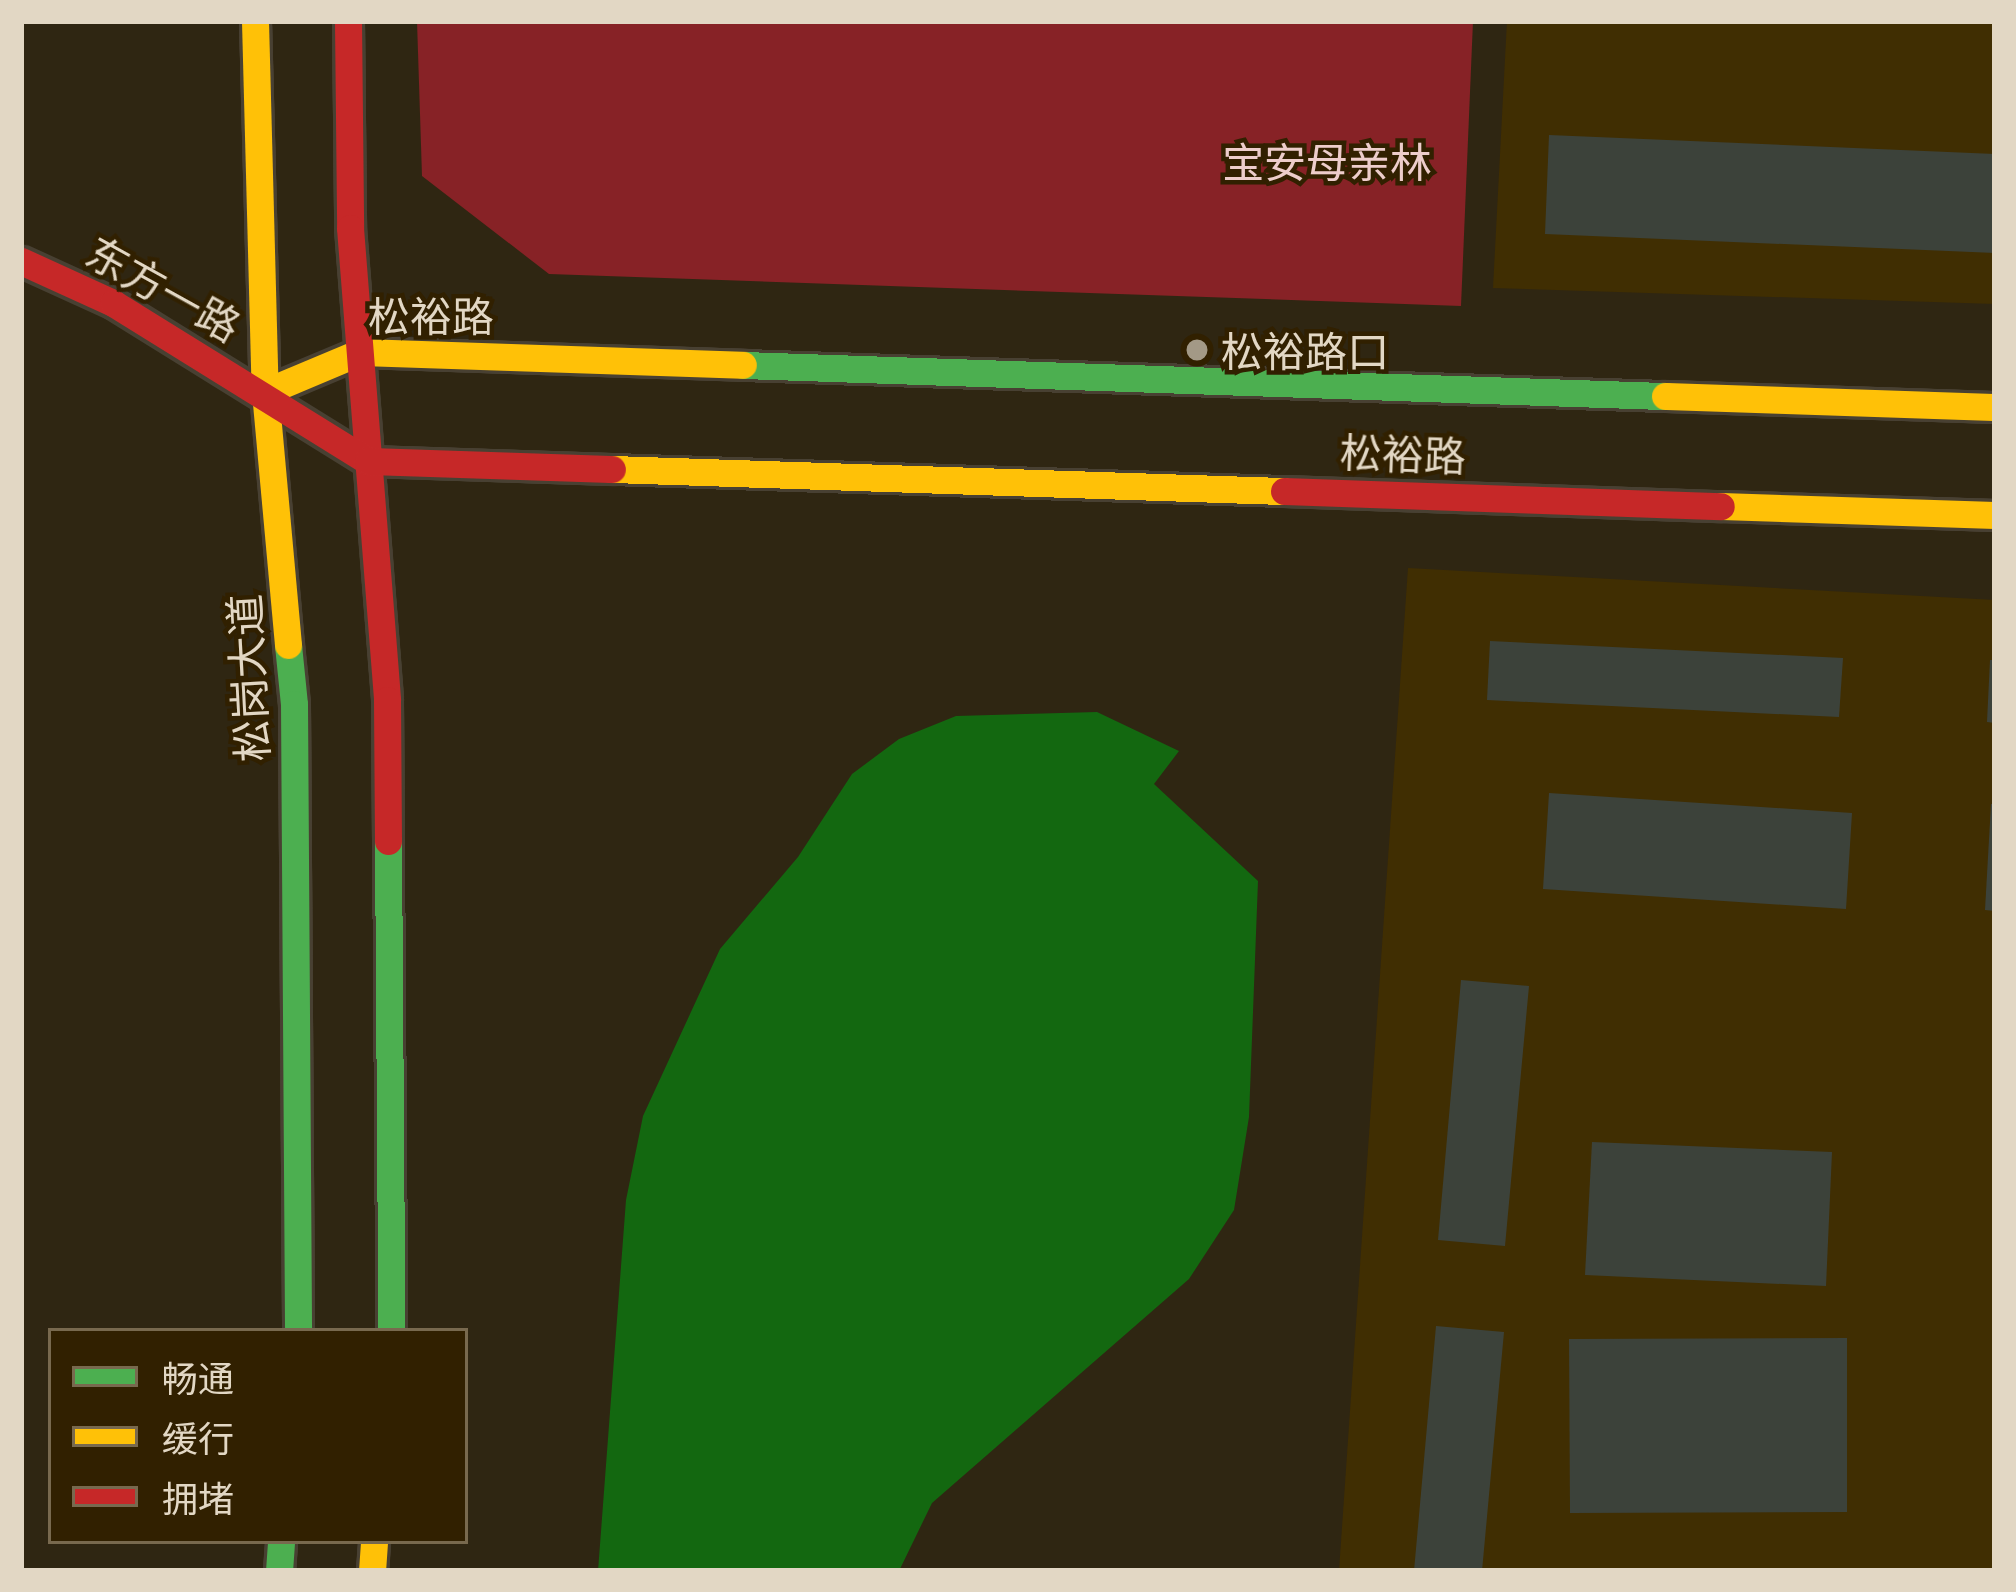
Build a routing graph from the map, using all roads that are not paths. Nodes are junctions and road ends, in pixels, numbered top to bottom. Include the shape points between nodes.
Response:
1 (255, 21) edge
2 (348, 21) edge
3 (21, 261) edge
4 (360, 352) junction
5 (265, 392) junction
6 (1995, 407) edge
7 (368, 461) junction
8 (1995, 515) edge
9 (298, 1328) edge
10 (391, 1328) edge

1 - 5 street, 松岗大道
2 - 4 street
3 - 5 street, 东方一路 via 113,303
4 - 5 street, 松裕路
4 - 6 street, 松裕路
4 - 7 street
5 - 7 street
5 - 9 street, 松岗大道 via 293,704
7 - 8 street, 松裕路
7 - 10 street via 387,700

